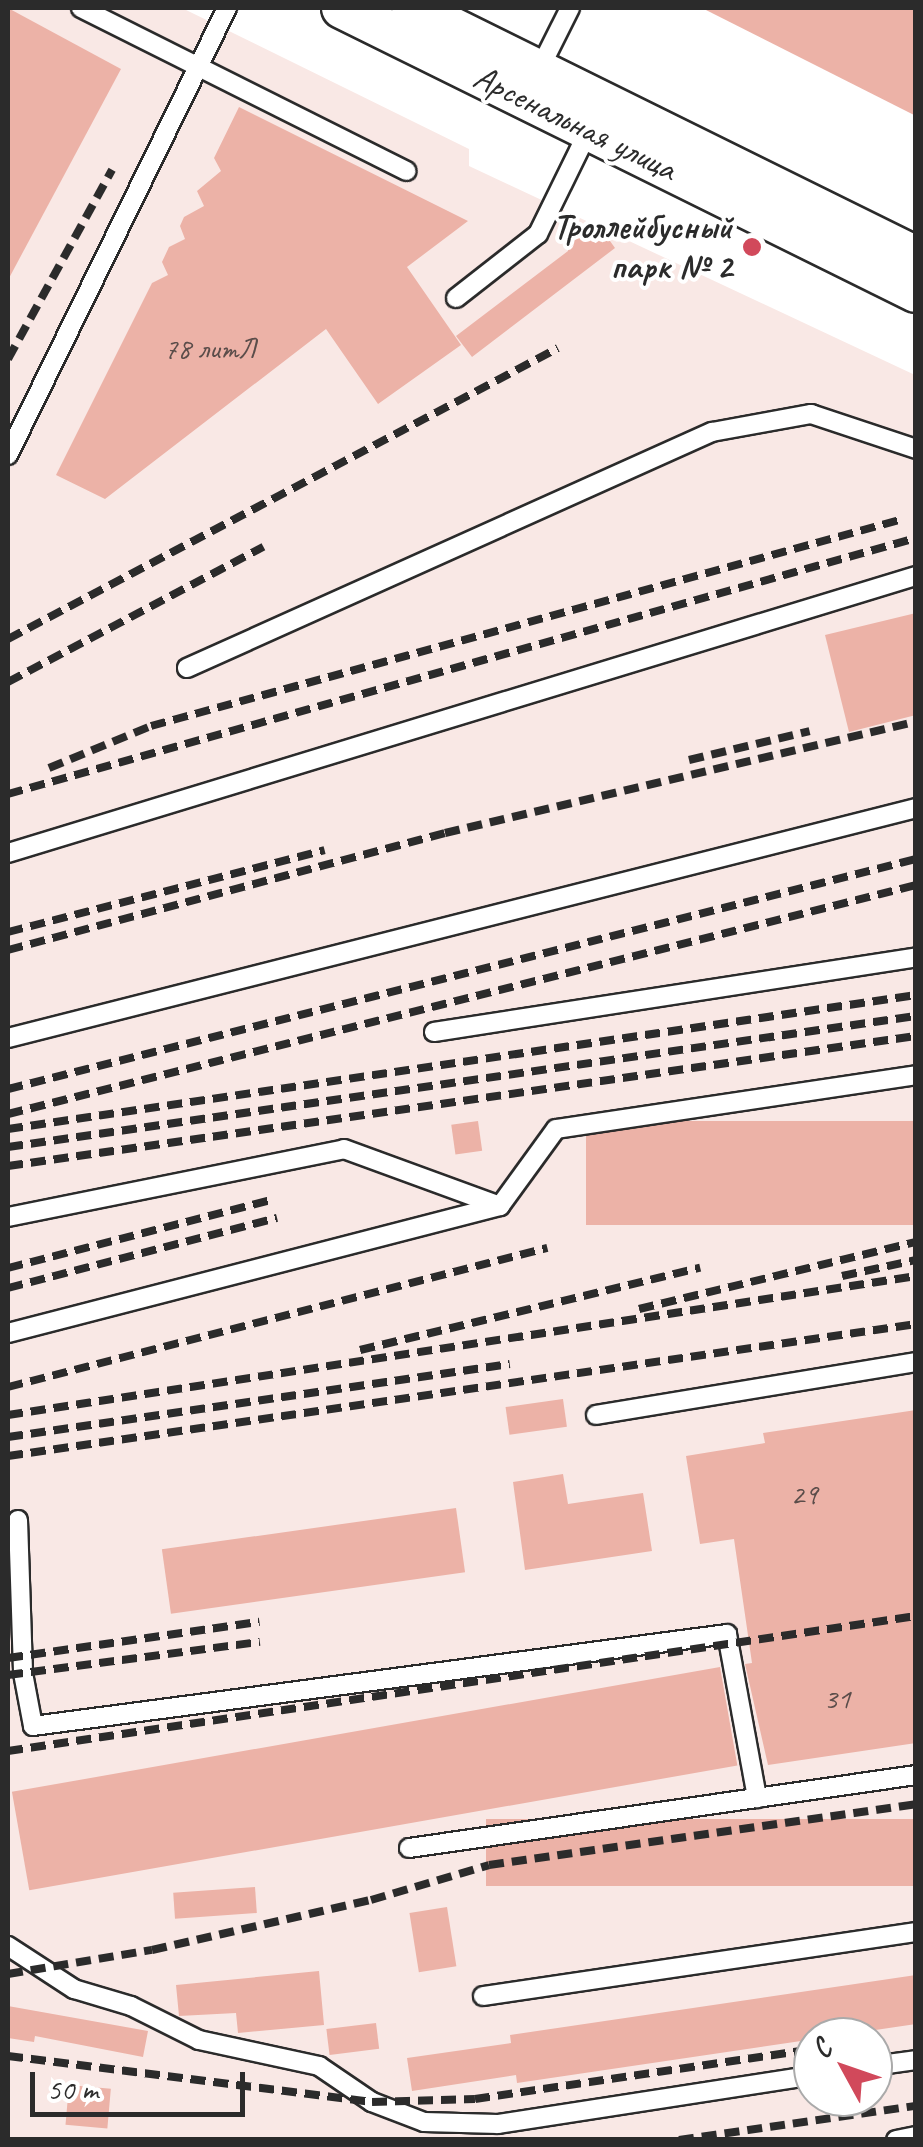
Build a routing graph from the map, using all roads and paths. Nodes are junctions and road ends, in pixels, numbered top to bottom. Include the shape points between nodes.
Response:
1 (81, 8) edge
2 (227, 8) edge
3 (342, 8) edge
4 (570, 8) edge
5 (414, 16) edge
6 (198, 68) junction
7 (532, 84) junction
8 (588, 130) junction
9 (406, 171) dead end
10 (916, 257) edge
11 (916, 292) edge
12 (456, 298) dead end
13 (916, 448) edge
14 (8, 455) edge
15 (916, 576) edge
16 (187, 668) dead end
17 (916, 808) edge
18 (8, 853) edge
19 (916, 957) edge
20 (434, 1032) dead end
21 (8, 1038) edge
22 (916, 1075) edge
23 (500, 1206) junction
24 (8, 1216) edge
25 (8, 1333) edge
26 (916, 1362) edge
27 (596, 1415) dead end
28 (18, 1520) dead end
29 (916, 1775) edge
30 (757, 1798) junction
31 (409, 1848) dead end
32 (916, 1932) edge
33 (8, 1946) edge
34 (482, 1996) dead end
35 (793, 2079) edge
36 (916, 2136) edge
37 (896, 2140) edge

1 - 6 lane
2 - 6 lane
3 - 5 street, Арсенальная улица
4 - 7 lane
5 - 7 street, Арсенальная улица
6 - 9 lane
6 - 14 lane
7 - 8 street, Арсенальная улица
7 - 10 street, Арсенальная улица
8 - 11 street, Арсенальная улица
8 - 12 lane via 538,234
13 - 16 lane via 812,414 712,432
15 - 18 lane
17 - 21 lane
19 - 20 lane
22 - 23 lane via 556,1128
23 - 24 lane via 344,1150
23 - 25 lane
26 - 27 lane
28 - 30 lane via 22,1673 34,1726 727,1634
29 - 30 lane
30 - 31 lane
32 - 34 lane
33 - 35 lane via 74,1988 199,2040 319,2066 372,2102 424,2122 498,2124
36 - 37 lane

